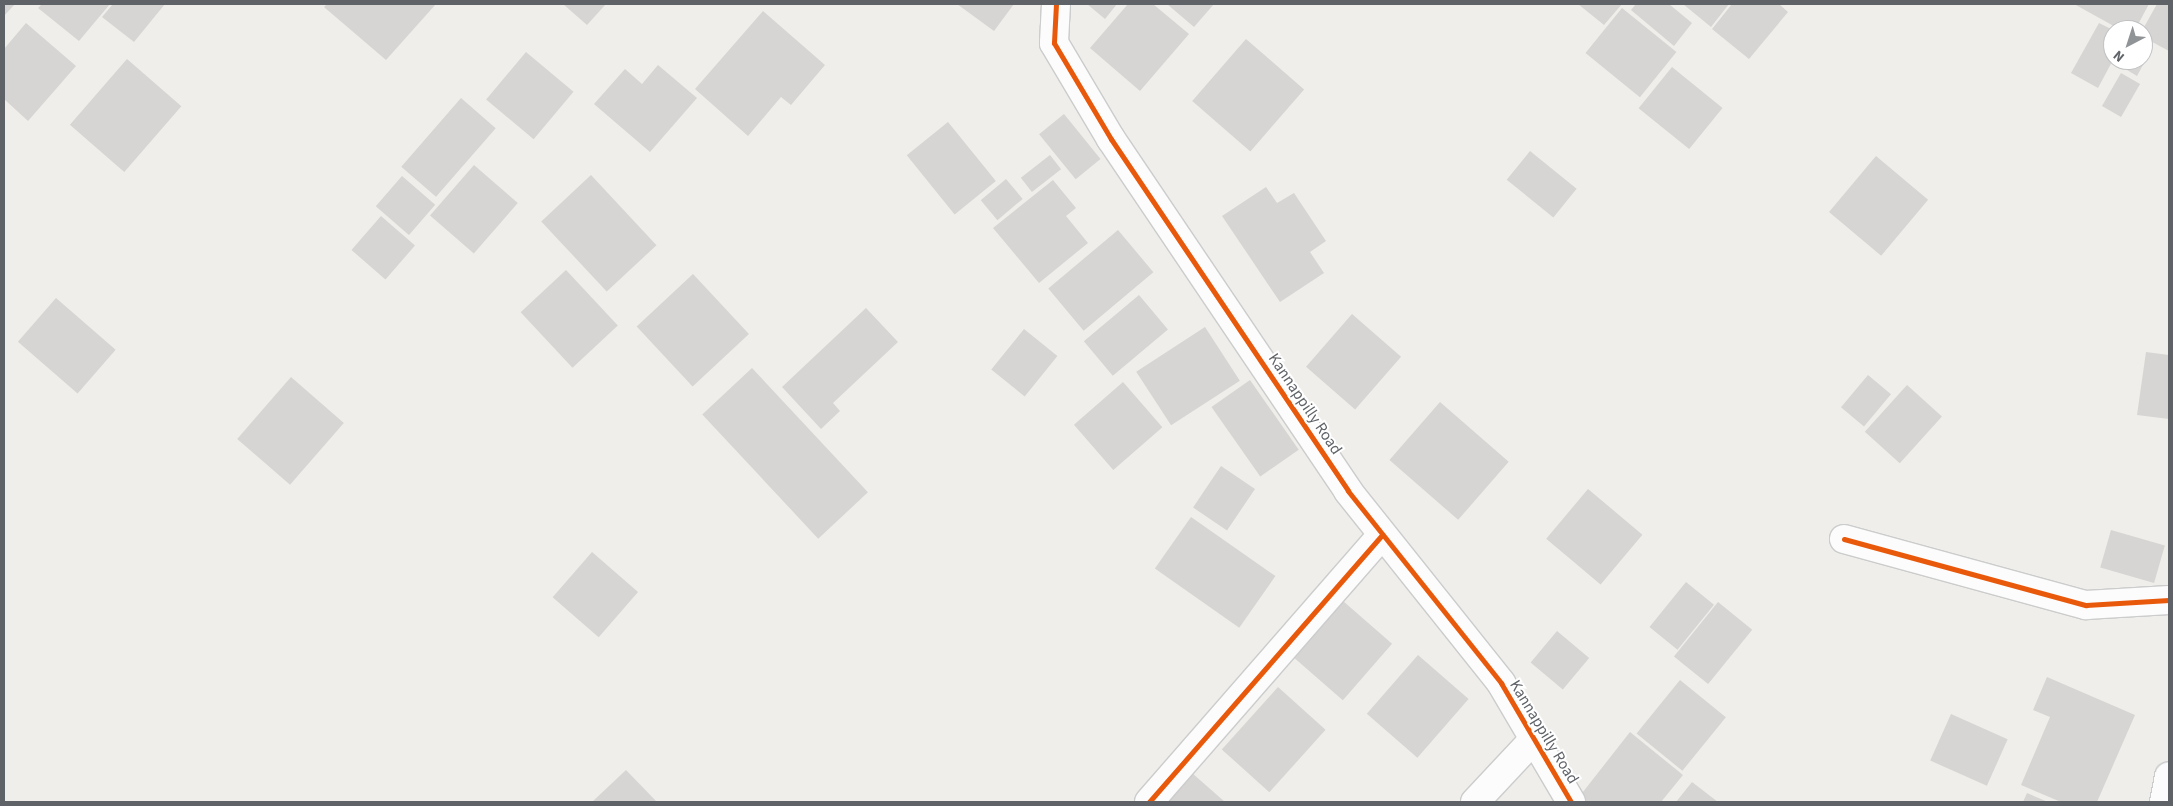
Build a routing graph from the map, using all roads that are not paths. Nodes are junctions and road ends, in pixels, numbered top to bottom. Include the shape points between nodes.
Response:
1 (1056, 4) edge
2 (1381, 536) junction
3 (1844, 539) dead end
4 (2169, 600) edge
5 (1534, 739) junction
6 (2169, 776) edge
7 (1149, 802) edge
8 (1475, 802) edge
9 (1571, 802) edge
10 (2164, 802) edge

1 - 2 street, Kannappilly Road via 1054,43 1111,139
2 - 5 street, Kannappilly Road via 1501,683
2 - 7 street
3 - 4 street via 2086,605
5 - 8 street
5 - 9 street, Kannappilly Road
6 - 10 street

